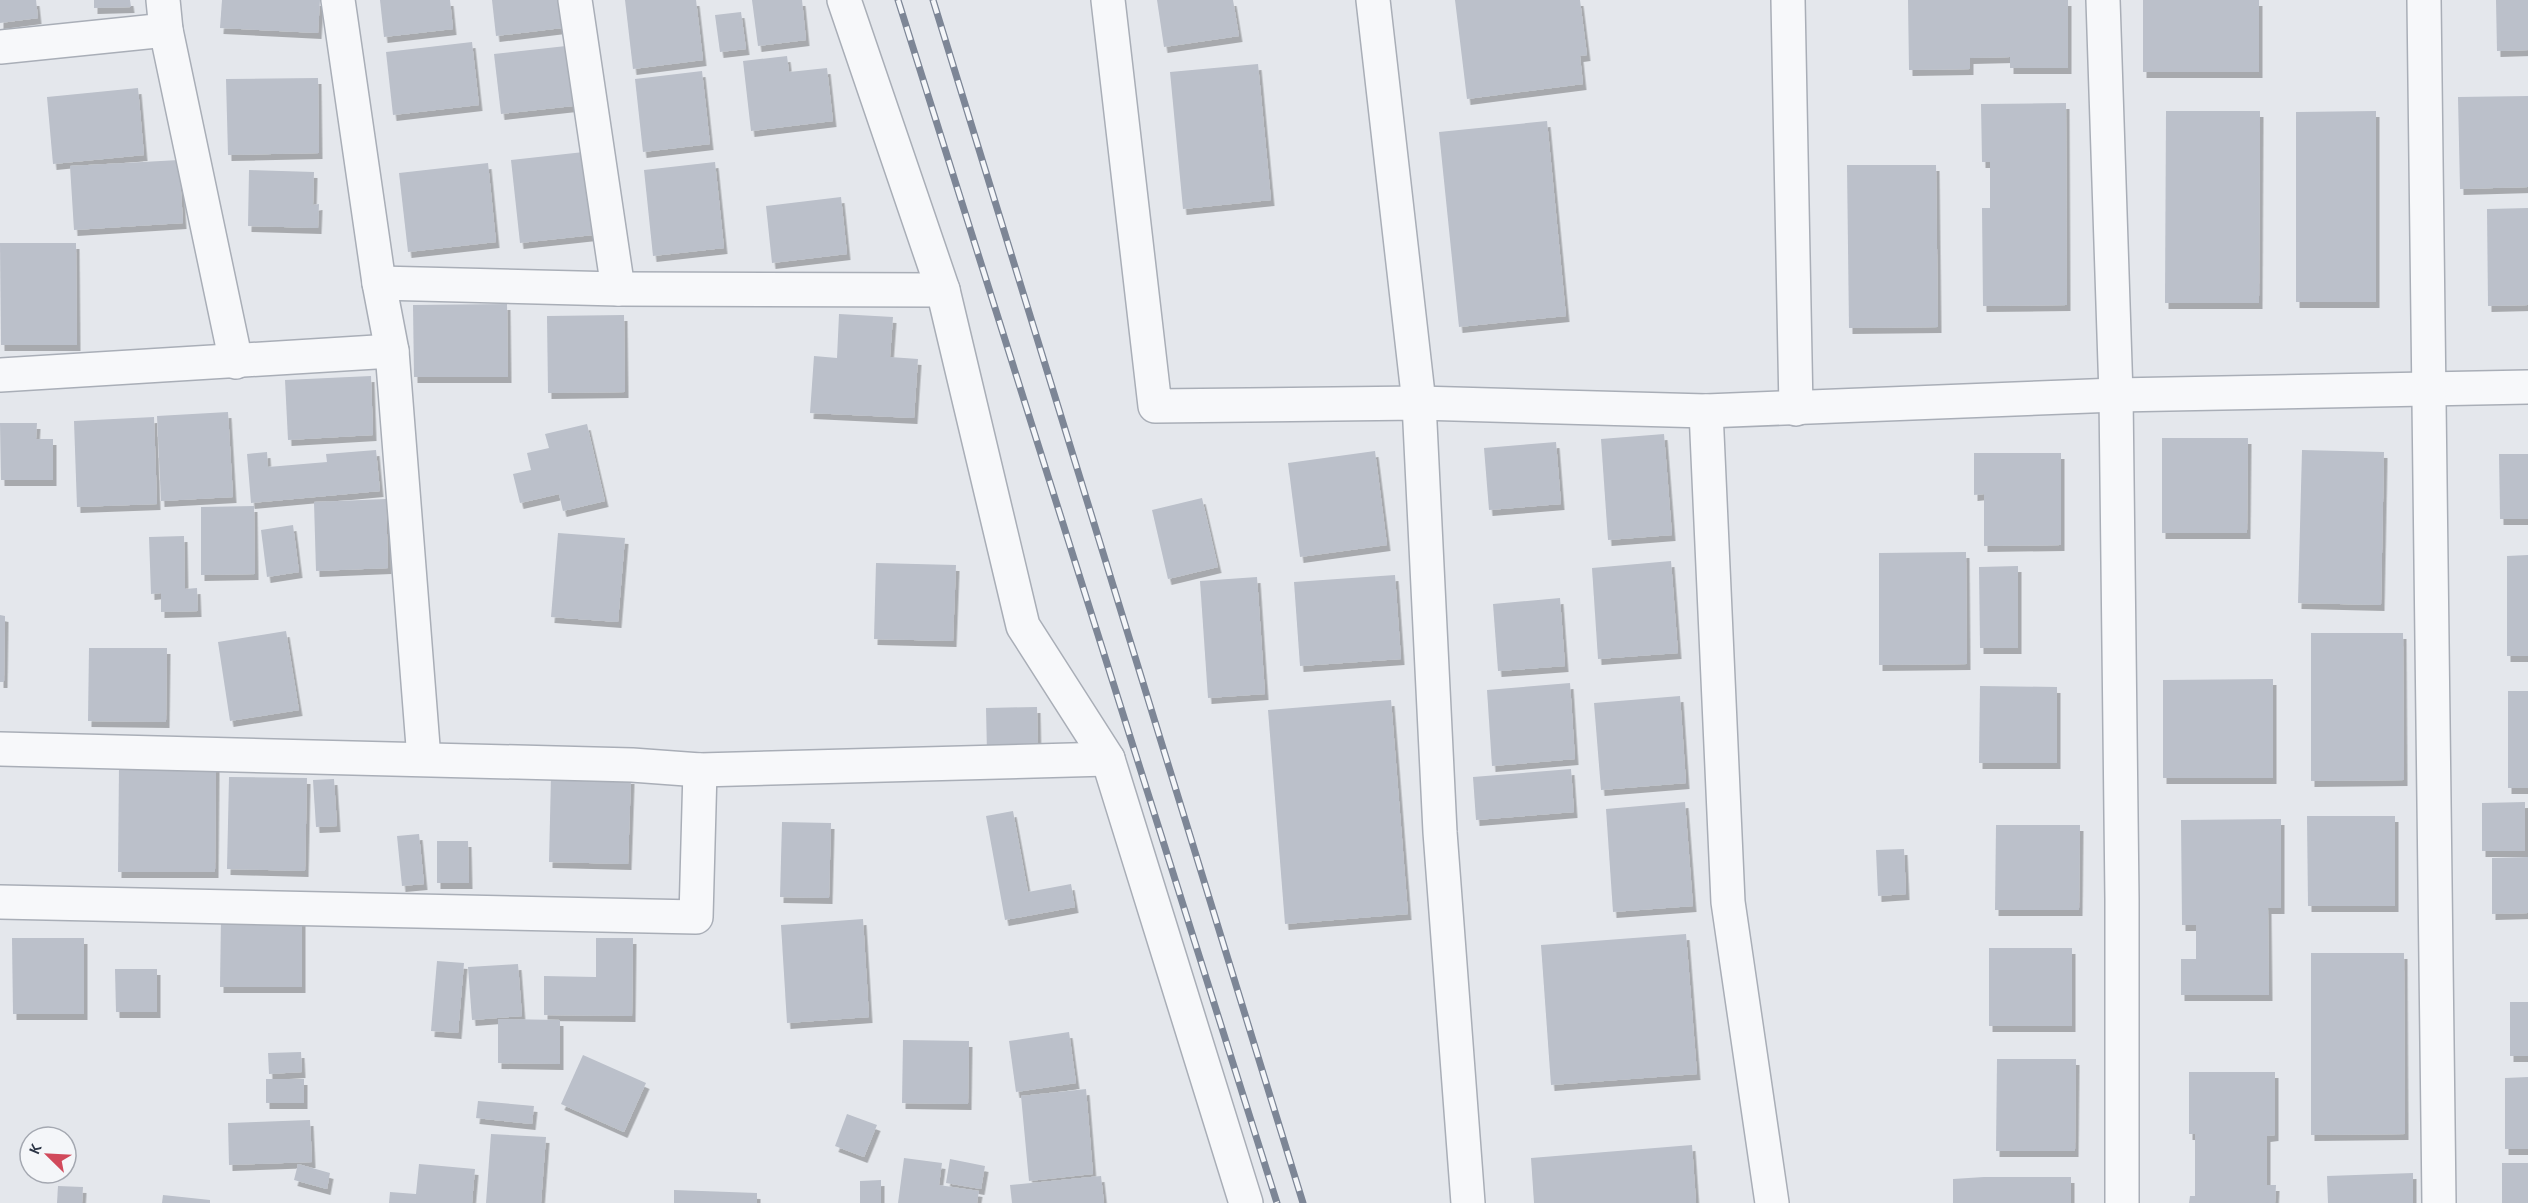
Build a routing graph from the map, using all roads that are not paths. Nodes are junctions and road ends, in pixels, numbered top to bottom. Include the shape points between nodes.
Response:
1 (338, 0) edge
2 (575, 0) edge
3 (844, 0) edge
4 (1108, 0) edge
5 (1374, 0) edge
6 (1788, 0) edge
7 (2103, 0) edge
8 (2424, 0) edge
9 (164, 15) edge
10 (0, 47) edge
11 (379, 283) junction
12 (618, 289) junction
13 (943, 290) junction
14 (392, 351) junction
15 (236, 362) junction
16 (0, 375) edge
17 (2528, 387) edge
18 (2429, 389) junction
19 (2116, 395) junction
20 (1419, 404) junction
21 (1796, 409) junction
22 (1706, 411) junction
23 (0, 749) edge
24 (424, 759) junction
25 (1108, 759) junction
26 (700, 770) junction
27 (0, 902) edge
28 (1246, 1203) edge
29 (1468, 1203) edge
30 (1772, 1203) edge
31 (2122, 1203) edge
32 (2439, 1203) edge

1 - 11 street
2 - 12 street
3 - 13 street
4 - 20 street via 1155,406
5 - 20 street
6 - 21 street
7 - 19 street
8 - 18 street
9 - 10 street
9 - 15 street
11 - 12 street
11 - 14 street
12 - 13 street
13 - 25 street via 1023,626
14 - 15 street
14 - 24 street
15 - 16 street
17 - 18 street
18 - 19 street
18 - 32 street
19 - 21 street
19 - 31 street
20 - 22 street
20 - 29 street via 1440,832
21 - 22 street
22 - 30 street via 1728,902
23 - 24 street
24 - 26 street
25 - 26 street
25 - 28 street
26 - 27 street via 696,917

